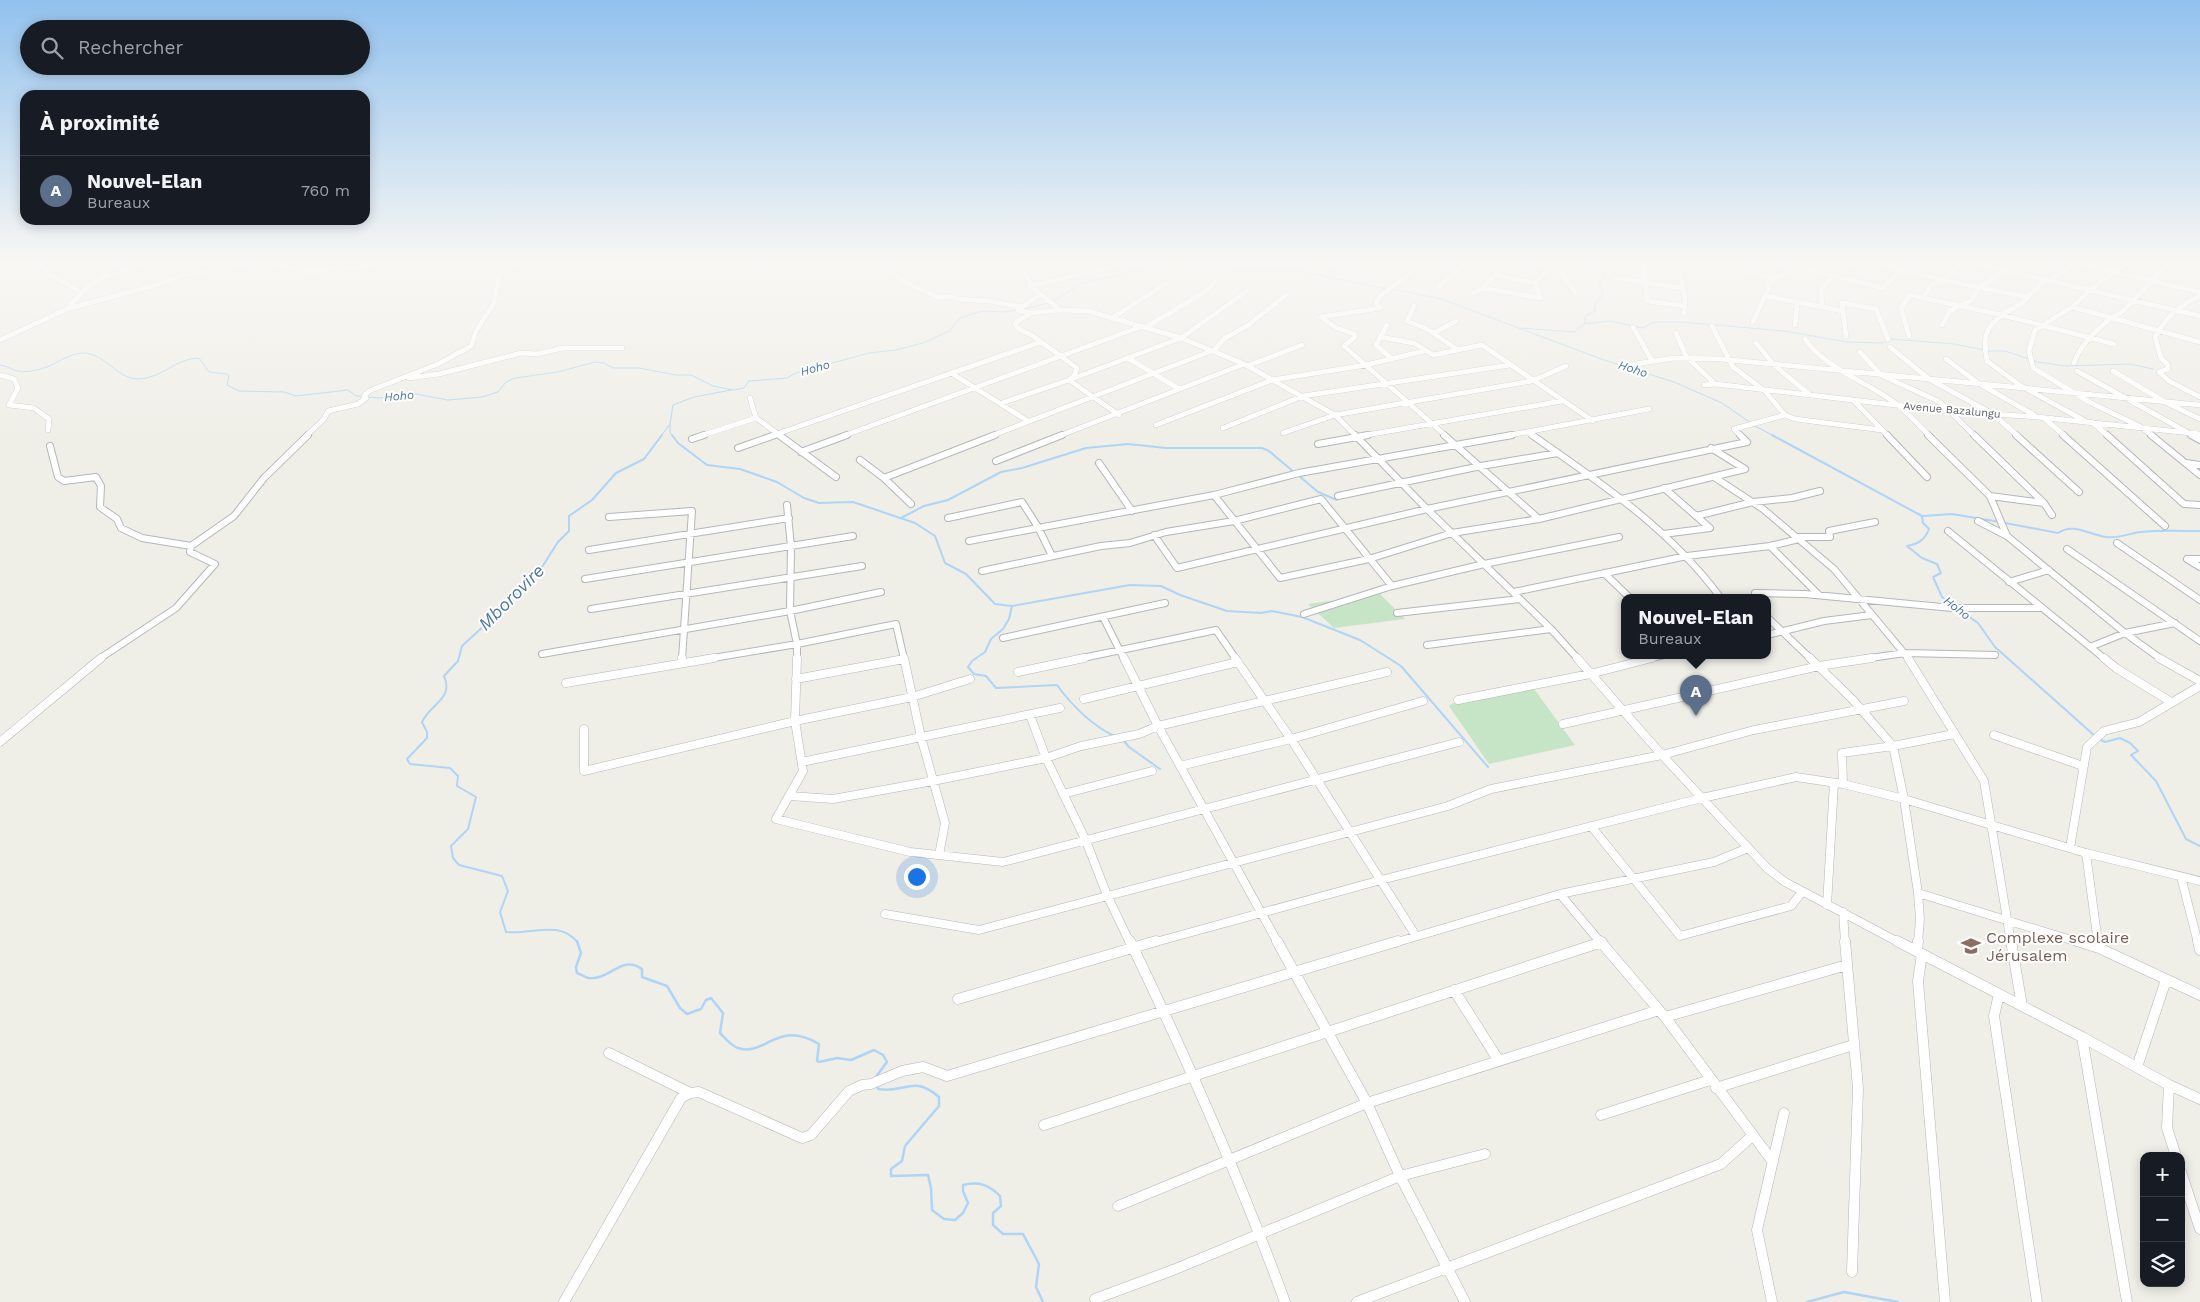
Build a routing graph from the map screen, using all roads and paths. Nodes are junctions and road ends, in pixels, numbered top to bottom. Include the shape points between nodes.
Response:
1 (42, 321) edge
2 (483, 321) edge
3 (1019, 321) edge
4 (1122, 321) edge
5 (1156, 321) edge
6 (1205, 321) edge
7 (1254, 321) edge
8 (1326, 321) edge
9 (1407, 321) edge
10 (1456, 321) dead end
11 (1795, 321) edge
12 (1844, 321) edge
13 (1881, 321) edge
14 (1905, 321) edge
15 (1944, 321) edge
16 (1992, 321) edge
17 (2023, 321) edge
18 (2050, 321) edge
19 (2108, 321) edge
20 (2121, 321) edge
21 (2168, 321) edge
22 (1387, 325) dead end
23 (1795, 325) dead end
24 (1942, 325) dead end
25 (1712, 326) dead end
26 (2042, 326) junction
27 (1145, 327) junction
28 (1633, 327) dead end
29 (2158, 331) junction
30 (1434, 333) junction
31 (1676, 333) dead end
32 (1846, 336) dead end
33 (1909, 336) dead end
34 (1380, 337) junction
35 (2090, 337) junction
36 (1181, 338) junction
37 (1805, 339) dead end
38 (1888, 339) dead end
39 (0, 340) edge
40 (1041, 342) junction
41 (2200, 342) edge
42 (1756, 343) dead end
43 (2114, 344) dead end
44 (1302, 346) dead end
45 (1890, 347) dead end
46 (622, 348) dead end
47 (1214, 350) junction
48 (1458, 350) junction
49 (1424, 351) junction
50 (1860, 352) dead end
51 (1686, 356) junction
52 (1062, 357) junction
53 (1128, 358) junction
54 (1392, 359) junction
55 (1651, 359) junction
56 (1946, 359) dead end
57 (1730, 361) junction
58 (2074, 363) dead end
59 (1246, 365) junction
60 (1366, 365) junction
61 (1510, 365) junction
62 (1629, 365) dead end
63 (1566, 366) dead end
64 (1775, 366) junction
65 (2077, 371) dead end
66 (2113, 371) dead end
67 (1844, 372) junction
68 (951, 373) junction
69 (1154, 374) junction
70 (0, 375) edge
71 (1881, 375) junction
72 (1929, 379) junction
73 (399, 380) junction
74 (1069, 380) junction
75 (1272, 380) junction
76 (1532, 381) junction
77 (1978, 383) junction
78 (1388, 384) junction
79 (1715, 384) junction
80 (1704, 385) dead end
81 (2021, 386) junction
82 (975, 388) junction
83 (1179, 389) junction
84 (1765, 391) junction
85 (2072, 392) junction
86 (1809, 394) junction
87 (1094, 396) junction
88 (1303, 396) junction
89 (750, 398) dead end
90 (2123, 398) junction
91 (2200, 398) edge
92 (1562, 401) junction
93 (1854, 401) junction
94 (2165, 402) junction
95 (1410, 403) junction
96 (1002, 404) junction
97 (2200, 405) edge
98 (1899, 406) junction
99 (1649, 408) dead end
100 (1948, 411) junction
101 (1335, 414) junction
102 (1993, 414) junction
103 (1119, 415) junction
104 (1785, 415) junction
105 (2040, 417) junction
106 (756, 418) junction
107 (2200, 419) edge
108 (1028, 421) junction
109 (1593, 421) junction
110 (2088, 422) junction
111 (1433, 424) junction
112 (1156, 425) dead end
113 (2141, 427) junction
114 (1223, 428) dead end
115 (48, 430) dead end
116 (1882, 430) junction
117 (1529, 432) junction
118 (2187, 432) junction
119 (1283, 433) dead end
120 (776, 434) junction
121 (2200, 434) edge
122 (1358, 437) junction
123 (692, 439) dead end
124 (2200, 440) edge
125 (1318, 444) dead end
126 (1458, 445) junction
127 (50, 446) dead end
128 (738, 448) dead end
129 (1711, 448) junction
130 (801, 452) junction
131 (1558, 453) junction
132 (1378, 458) junction
133 (860, 460) dead end
134 (996, 461) dead end
135 (1099, 463) dead end
136 (2186, 464) junction
137 (2200, 465) edge
138 (1480, 466) junction
139 (1587, 474) junction
140 (2200, 475) edge
141 (1926, 476) dead end
142 (1714, 477) junction
143 (836, 478) dead end
144 (884, 478) junction
145 (1401, 482) junction
146 (1664, 488) junction
147 (1820, 491) dead end
148 (1508, 492) junction
149 (2079, 492) dead end
150 (1214, 495) junction
151 (1338, 496) dead end
152 (1990, 496) junction
153 (1623, 500) junction
154 (1753, 502) junction
155 (2044, 503) junction
156 (911, 504) dead end
157 (787, 505) dead end
158 (2200, 505) edge
159 (1427, 509) junction
160 (1132, 510) junction
161 (2052, 514) dead end
162 (1696, 516) junction
163 (609, 517) dead end
164 (789, 518) junction
165 (948, 518) dead end
166 (1539, 519) junction
167 (1234, 521) junction
168 (1978, 521) dead end
169 (1875, 522) dead end
170 (2164, 526) dead end
171 (1038, 527) junction
172 (1344, 528) junction
173 (1948, 531) dead end
174 (1452, 533) junction
175 (690, 534) junction
176 (1663, 534) junction
177 (1154, 535) junction
178 (853, 536) dead end
179 (2007, 536) junction
180 (1619, 537) dead end
181 (1798, 538) junction
182 (969, 542) dead end
183 (2117, 543) dead end
184 (191, 546) junction
185 (1770, 546) junction
186 (792, 547) junction
187 (1255, 549) junction
188 (2067, 549) dead end
189 (589, 550) dead end
190 (1052, 556) junction
191 (1687, 556) junction
192 (1369, 559) junction
193 (2200, 559) edge
194 (689, 563) junction
195 (1484, 564) junction
196 (862, 566) dead end
197 (2200, 567) edge
198 (2049, 570) junction
199 (982, 571) dead end
200 (1604, 573) junction
201 (790, 578) junction
202 (585, 579) dead end
203 (2009, 582) junction
204 (1392, 586) junction
205 (881, 592) dead end
206 (1514, 592) junction
207 (1755, 593) dead end
208 (1626, 594) edge
209 (1718, 594) edge
210 (687, 595) junction
211 (1819, 596) junction
212 (1520, 599) junction
213 (1859, 600) junction
214 (2200, 600) edge
215 (1165, 603) dead end
216 (2040, 608) junction
217 (591, 609) dead end
218 (790, 611) junction
219 (1398, 613) dead end
220 (1304, 614) dead end
221 (1872, 615) junction
222 (1103, 617) junction
223 (1771, 621) edge
224 (2175, 623) junction
225 (686, 629) junction
226 (1551, 629) junction
227 (1784, 632) junction
228 (2125, 633) junction
229 (1771, 634) edge
230 (1003, 638) dead end
231 (2200, 641) edge
232 (797, 644) junction
233 (1427, 645) dead end
234 (2090, 647) junction
235 (1120, 649) junction
236 (1905, 653) junction
237 (542, 654) dead end
238 (1995, 655) dead end
239 (904, 659) junction
240 (1648, 659) edge
241 (1238, 662) junction
242 (682, 663) junction
243 (1819, 666) junction
244 (1018, 672) dead end
245 (1387, 672) dead end
246 (1590, 674) junction
247 (970, 679) dead end
248 (796, 680) junction
249 (2200, 681) edge
250 (566, 683) dead end
251 (1139, 686) junction
252 (2200, 686) edge
253 (912, 697) junction
254 (1084, 699) dead end
255 (1458, 700) dead end
256 (1904, 700) dead end
257 (1424, 701) dead end
258 (1265, 702) junction
259 (2171, 702) junction
260 (1060, 708) dead end
261 (1861, 709) junction
262 (1623, 711) junction
263 (1030, 714) junction
264 (795, 721) junction
265 (1563, 724) dead end
266 (1158, 726) junction
267 (584, 729) dead end
268 (1954, 734) junction
269 (1994, 735) dead end
270 (921, 737) junction
271 (1291, 738) junction
272 (0, 742) edge
273 (1459, 742) dead end
274 (1893, 746) junction
275 (1662, 755) junction
276 (1046, 758) junction
277 (802, 762) junction
278 (1180, 766) junction
279 (2083, 766) junction
280 (1152, 772) dead end
281 (1316, 779) junction
282 (933, 781) junction
283 (1839, 783) junction
284 (1063, 794) junction
285 (790, 796) junction
286 (1702, 798) junction
287 (1904, 799) junction
288 (1204, 810) junction
289 (1993, 824) junction
290 (1591, 826) junction
291 (1350, 832) junction
292 (1086, 841) junction
293 (1748, 848) junction
294 (2070, 848) junction
295 (2086, 853) junction
296 (939, 855) junction
297 (1234, 862) junction
298 (2181, 877) junction
299 (1634, 878) junction
300 (1381, 880) junction
301 (2200, 881) edge
302 (1802, 892) junction
303 (1918, 893) junction
304 (1560, 894) junction
305 (1107, 895) junction
306 (1827, 905) junction
307 (1843, 912) junction
308 (1260, 913) junction
309 (885, 914) dead end
310 (2008, 920) junction
311 (1416, 936) junction
312 (1602, 942) junction
313 (1132, 948) junction
314 (2099, 948) junction
315 (2200, 950) edge
316 (1919, 952) junction
317 (1847, 965) junction
318 (1294, 973) junction
319 (2166, 980) junction
320 (1454, 990) junction
321 (1999, 994) junction
322 (2200, 995) edge
323 (958, 998) dead end
324 (2022, 1006) junction
325 (1163, 1010) junction
326 (1662, 1014) junction
327 (1328, 1031) junction
328 (2082, 1036) junction
329 (1853, 1045) junction
330 (609, 1053) dead end
331 (1498, 1061) junction
332 (2137, 1067) junction
333 (1191, 1075) junction
334 (1713, 1084) junction
335 (2169, 1085) junction
336 (690, 1093) junction
337 (2200, 1099) edge
338 (1367, 1103) junction
339 (1784, 1113) dead end
340 (1600, 1115) dead end
341 (1044, 1125) dead end
342 (1752, 1136) junction
343 (2175, 1152) edge
344 (1485, 1154) dead end
345 (1228, 1159) junction
346 (1773, 1162) junction
347 (1400, 1176) junction
348 (2185, 1184) edge
349 (1118, 1206) dead end
350 (2200, 1230) edge
351 (1260, 1234) junction
352 (1447, 1268) junction
353 (1852, 1272) dead end
354 (1095, 1299) dead end
355 (564, 1302) edge
356 (1285, 1302) edge
357 (1357, 1302) edge
358 (1465, 1302) edge
359 (1772, 1302) edge
360 (1945, 1302) edge
361 (2037, 1302) edge
362 (2127, 1302) edge

1 - 39 street
2 - 73 street via 471,346
3 - 40 street via 1015,323 1016,328 1026,330
4 - 27 street
5 - 27 street
6 - 36 street
7 - 47 street via 1226,338
8 - 60 street via 1354,334 1355,337 1344,346
9 - 30 street
10 - 30 street
11 - 23 street
12 - 32 street
13 - 38 street
14 - 33 street
15 - 24 street
16 - 81 street via 1983,337 1987,361
17 - 26 street
18 - 26 street
19 - 35 street
20 - 29 street
21 - 29 street
22 - 34 street
25 - 57 street
26 - 35 street
26 - 85 street via 2035,330 2029,352 2033,368
27 - 36 street
27 - 52 street
28 - 55 street
29 - 41 street
29 - 91 street via 2156,337 2161,358 2168,365 2168,369 2159,372
30 - 48 street
31 - 51 street
34 - 49 street via 1414,343
34 - 54 street via 1376,345
35 - 43 street
35 - 58 street via 2078,350
36 - 47 street
36 - 53 street
37 - 67 street via 1811,348
40 - 52 street
40 - 68 street
42 - 64 street
44 - 59 street
45 - 72 street
46 - 73 street via 563,348 537,354 521,353 439,374
47 - 59 street
47 - 69 street
48 - 49 street via 1433,355
48 - 61 street via 1482,345
49 - 54 street
50 - 71 street
51 - 55 street
51 - 57 street
51 - 79 street
52 - 74 street via 1077,368
52 - 82 street
53 - 69 street
53 - 74 street
54 - 60 street
55 - 62 street
56 - 77 street
57 - 64 street
57 - 84 street
59 - 75 street
59 - 83 street
60 - 75 street
60 - 78 street
61 - 76 street
61 - 78 street
63 - 76 street
64 - 67 street
64 - 86 street
65 - 90 street
66 - 94 street
67 - 71 street
67 - 98 street
68 - 82 street
68 - 120 street
69 - 83 street
69 - 87 street
70 - 115 street via 14,379 18,388 9,406 34,408 49,419
71 - 72 street
71 - 100 street via 1940,402
72 - 77 street
72 - 102 street
73 - 184 street via 369,391 358,404 328,411 324,419 264,478 234,516
74 - 87 street
74 - 96 street
75 - 88 street
75 - 112 street
76 - 92 street
76 - 95 street
77 - 81 street
77 - 105 street
78 - 88 street
78 - 95 street
79 - 80 street, Avenue Bazalungu
79 - 84 street, Avenue Bazalungu
81 - 85 street
81 - 110 street
82 - 96 street
82 - 130 street
83 - 103 street
84 - 86 street, Avenue Bazalungu
84 - 104 street
85 - 90 street
85 - 113 street
86 - 93 street, Avenue Bazalungu
87 - 103 street
87 - 108 street
88 - 101 street
88 - 114 street
89 - 106 street
90 - 94 street
90 - 118 street
92 - 109 street
92 - 111 street
93 - 98 street, Avenue Bazalungu
93 - 116 street
94 - 97 street
94 - 107 street
95 - 101 street
95 - 111 street
96 - 108 street
98 - 100 street, Avenue Bazalungu
98 - 152 street
99 - 109 street
100 - 102 street, Avenue Bazalungu
100 - 155 street
101 - 119 street
101 - 122 street
102 - 105 street, Avenue Bazalungu
102 - 149 street
103 - 134 street
104 - 116 street
104 - 129 street via 1734,429 1746,442
105 - 110 street, Avenue Bazalungu
105 - 170 street
106 - 120 street
106 - 123 street
108 - 144 street
109 - 117 street
110 - 113 street, Avenue Bazalungu
110 - 158 street via 2184,504
111 - 122 street
111 - 126 street
113 - 118 street, Avenue Bazalungu
113 - 136 street
116 - 141 street
117 - 126 street
117 - 131 street
118 - 121 street, Avenue Bazalungu
118 - 124 street
120 - 128 street
120 - 130 street
122 - 125 street
122 - 132 street
126 - 132 street
126 - 138 street
127 - 184 street via 58,477 64,481 96,477 101,486 100,507 117,519 121,528 142,538
129 - 139 street
129 - 142 street via 1745,469
130 - 143 street
131 - 138 street
131 - 139 street
132 - 145 street
132 - 150 street via 1296,473
133 - 144 street
135 - 160 street
136 - 137 street
136 - 140 street
138 - 145 street
138 - 148 street
139 - 148 street
139 - 153 street
142 - 146 street
142 - 154 street
144 - 156 street
145 - 151 street
145 - 159 street
146 - 153 street
146 - 162 street
147 - 154 street
148 - 159 street
148 - 166 street
150 - 160 street
150 - 167 street
152 - 155 street
152 - 179 street
153 - 166 street
153 - 176 street
154 - 162 street
154 - 181 street
155 - 161 street
157 - 164 street
159 - 172 street
159 - 174 street
160 - 171 street
162 - 176 street via 1710,528
163 - 175 street via 692,511
164 - 175 street
164 - 186 street
165 - 171 street via 1022,502
166 - 174 street
167 - 172 street via 1320,498
167 - 177 street
167 - 187 street
168 - 179 street
169 - 181 street via 1829,531 1830,537
171 - 182 street
171 - 190 street
172 - 187 street
172 - 192 street
173 - 203 street
174 - 192 street
174 - 195 street
175 - 189 street
175 - 194 street
176 - 191 street
177 - 187 street via 1177,568
177 - 190 street via 1130,543
178 - 186 street
179 - 198 street
180 - 195 street
181 - 185 street
181 - 213 street via 1834,568
183 - 214 street
184 - 272 street via 190,552 215,564 176,608 92,664
185 - 191 street
185 - 211 street
186 - 194 street
186 - 201 street
187 - 192 street via 1280,578
188 - 224 street
190 - 199 street
191 - 200 street
191 - 209 street
192 - 204 street
193 - 197 street via 2187,559
194 - 202 street
194 - 210 street
195 - 204 street
195 - 206 street
196 - 201 street
198 - 203 street
198 - 228 street
200 - 206 street
200 - 208 street
201 - 210 street
201 - 218 street
203 - 216 street
204 - 220 street
205 - 218 street
206 - 212 street
207 - 211 street
210 - 217 street
210 - 225 street
211 - 213 street
212 - 219 street
212 - 226 street
213 - 216 street via 1952,608
213 - 221 street
215 - 222 street
216 - 234 street
218 - 225 street
218 - 232 street
221 - 227 street via 1824,621
221 - 236 street
222 - 230 street
222 - 235 street
223 - 227 street
224 - 228 street
224 - 231 street
225 - 237 street
225 - 242 street
226 - 233 street
226 - 246 street
227 - 229 street
227 - 243 street
228 - 234 street
228 - 249 street via 2166,663
232 - 239 street via 896,624
232 - 242 street
232 - 248 street
234 - 259 street via 2116,668
235 - 241 street via 1216,630
235 - 244 street
235 - 251 street
236 - 238 street
236 - 243 street
236 - 268 street
239 - 248 street
239 - 253 street
240 - 246 street
241 - 251 street
241 - 258 street
242 - 250 street
243 - 261 street
243 - 262 street
245 - 258 street
246 - 255 street
246 - 262 street
247 - 253 street
248 - 264 street
251 - 254 street
251 - 266 street
252 - 259 street
253 - 264 street
253 - 270 street
256 - 261 street
257 - 271 street
258 - 266 street
258 - 271 street
259 - 279 street via 2139,722 2104,731 2087,748
260 - 263 street
261 - 274 street
261 - 275 street via 1754,730
262 - 265 street
262 - 275 street
263 - 270 street
263 - 276 street
264 - 267 street via 584,771
264 - 277 street
266 - 276 street
266 - 278 street
268 - 274 street
268 - 289 street via 1984,781
269 - 279 street
270 - 277 street
270 - 282 street
271 - 278 street
271 - 281 street
273 - 281 street
274 - 283 street via 1842,753
274 - 287 street
275 - 286 street
275 - 291 street via 1491,789 1448,806
276 - 282 street
276 - 284 street
277 - 285 street via 803,771
278 - 288 street
279 - 294 street
280 - 284 street
281 - 288 street
281 - 291 street
282 - 285 street via 833,799
282 - 296 street via 945,823
283 - 286 street via 1796,777
283 - 287 street
283 - 306 street
284 - 292 street
285 - 296 street via 776,819 910,852
286 - 290 street
286 - 293 street
287 - 289 street
287 - 303 street
288 - 292 street
288 - 297 street
289 - 294 street
289 - 310 street
290 - 299 street
290 - 300 street
291 - 297 street
291 - 300 street
292 - 296 street via 1003,862
292 - 305 street
293 - 299 street via 1714,862
293 - 302 street via 1767,868
294 - 295 street
295 - 298 street
295 - 314 street
297 - 305 street
297 - 308 street
298 - 301 street
298 - 315 street
299 - 302 street via 1680,936 1791,906
299 - 304 street
300 - 308 street
300 - 311 street
302 - 306 street
303 - 310 street
303 - 316 street
304 - 311 street
304 - 312 street
305 - 309 street via 979,930
305 - 313 street
306 - 307 street
307 - 316 street
307 - 317 street
308 - 313 street
308 - 318 street
310 - 314 street
310 - 324 street
311 - 318 street
312 - 320 street
312 - 326 street
313 - 323 street
313 - 325 street
314 - 319 street
316 - 321 street
316 - 360 street via 1918,981
317 - 326 street
317 - 329 street
318 - 325 street
318 - 327 street
319 - 322 street
319 - 332 street
320 - 327 street
320 - 331 street
321 - 324 street
321 - 361 street via 1994,1016
324 - 328 street
325 - 333 street
325 - 336 street via 947,1076 923,1067 862,1085 849,1091 811,1136 802,1138 699,1092
326 - 331 street
326 - 334 street
327 - 333 street
327 - 338 street
328 - 332 street
328 - 362 street
329 - 334 street
329 - 353 street via 1858,1088
330 - 336 street
331 - 338 street
332 - 335 street
333 - 341 street
333 - 345 street
334 - 340 street
334 - 342 street
335 - 337 street
335 - 343 street via 2167,1128
336 - 355 street via 681,1098
338 - 345 street
338 - 347 street
339 - 346 street
342 - 346 street
342 - 352 street via 1721,1164
344 - 347 street
345 - 349 street
345 - 351 street
346 - 359 street via 1757,1230
347 - 351 street
347 - 352 street
348 - 350 street
351 - 354 street
351 - 356 street
352 - 357 street
352 - 358 street

